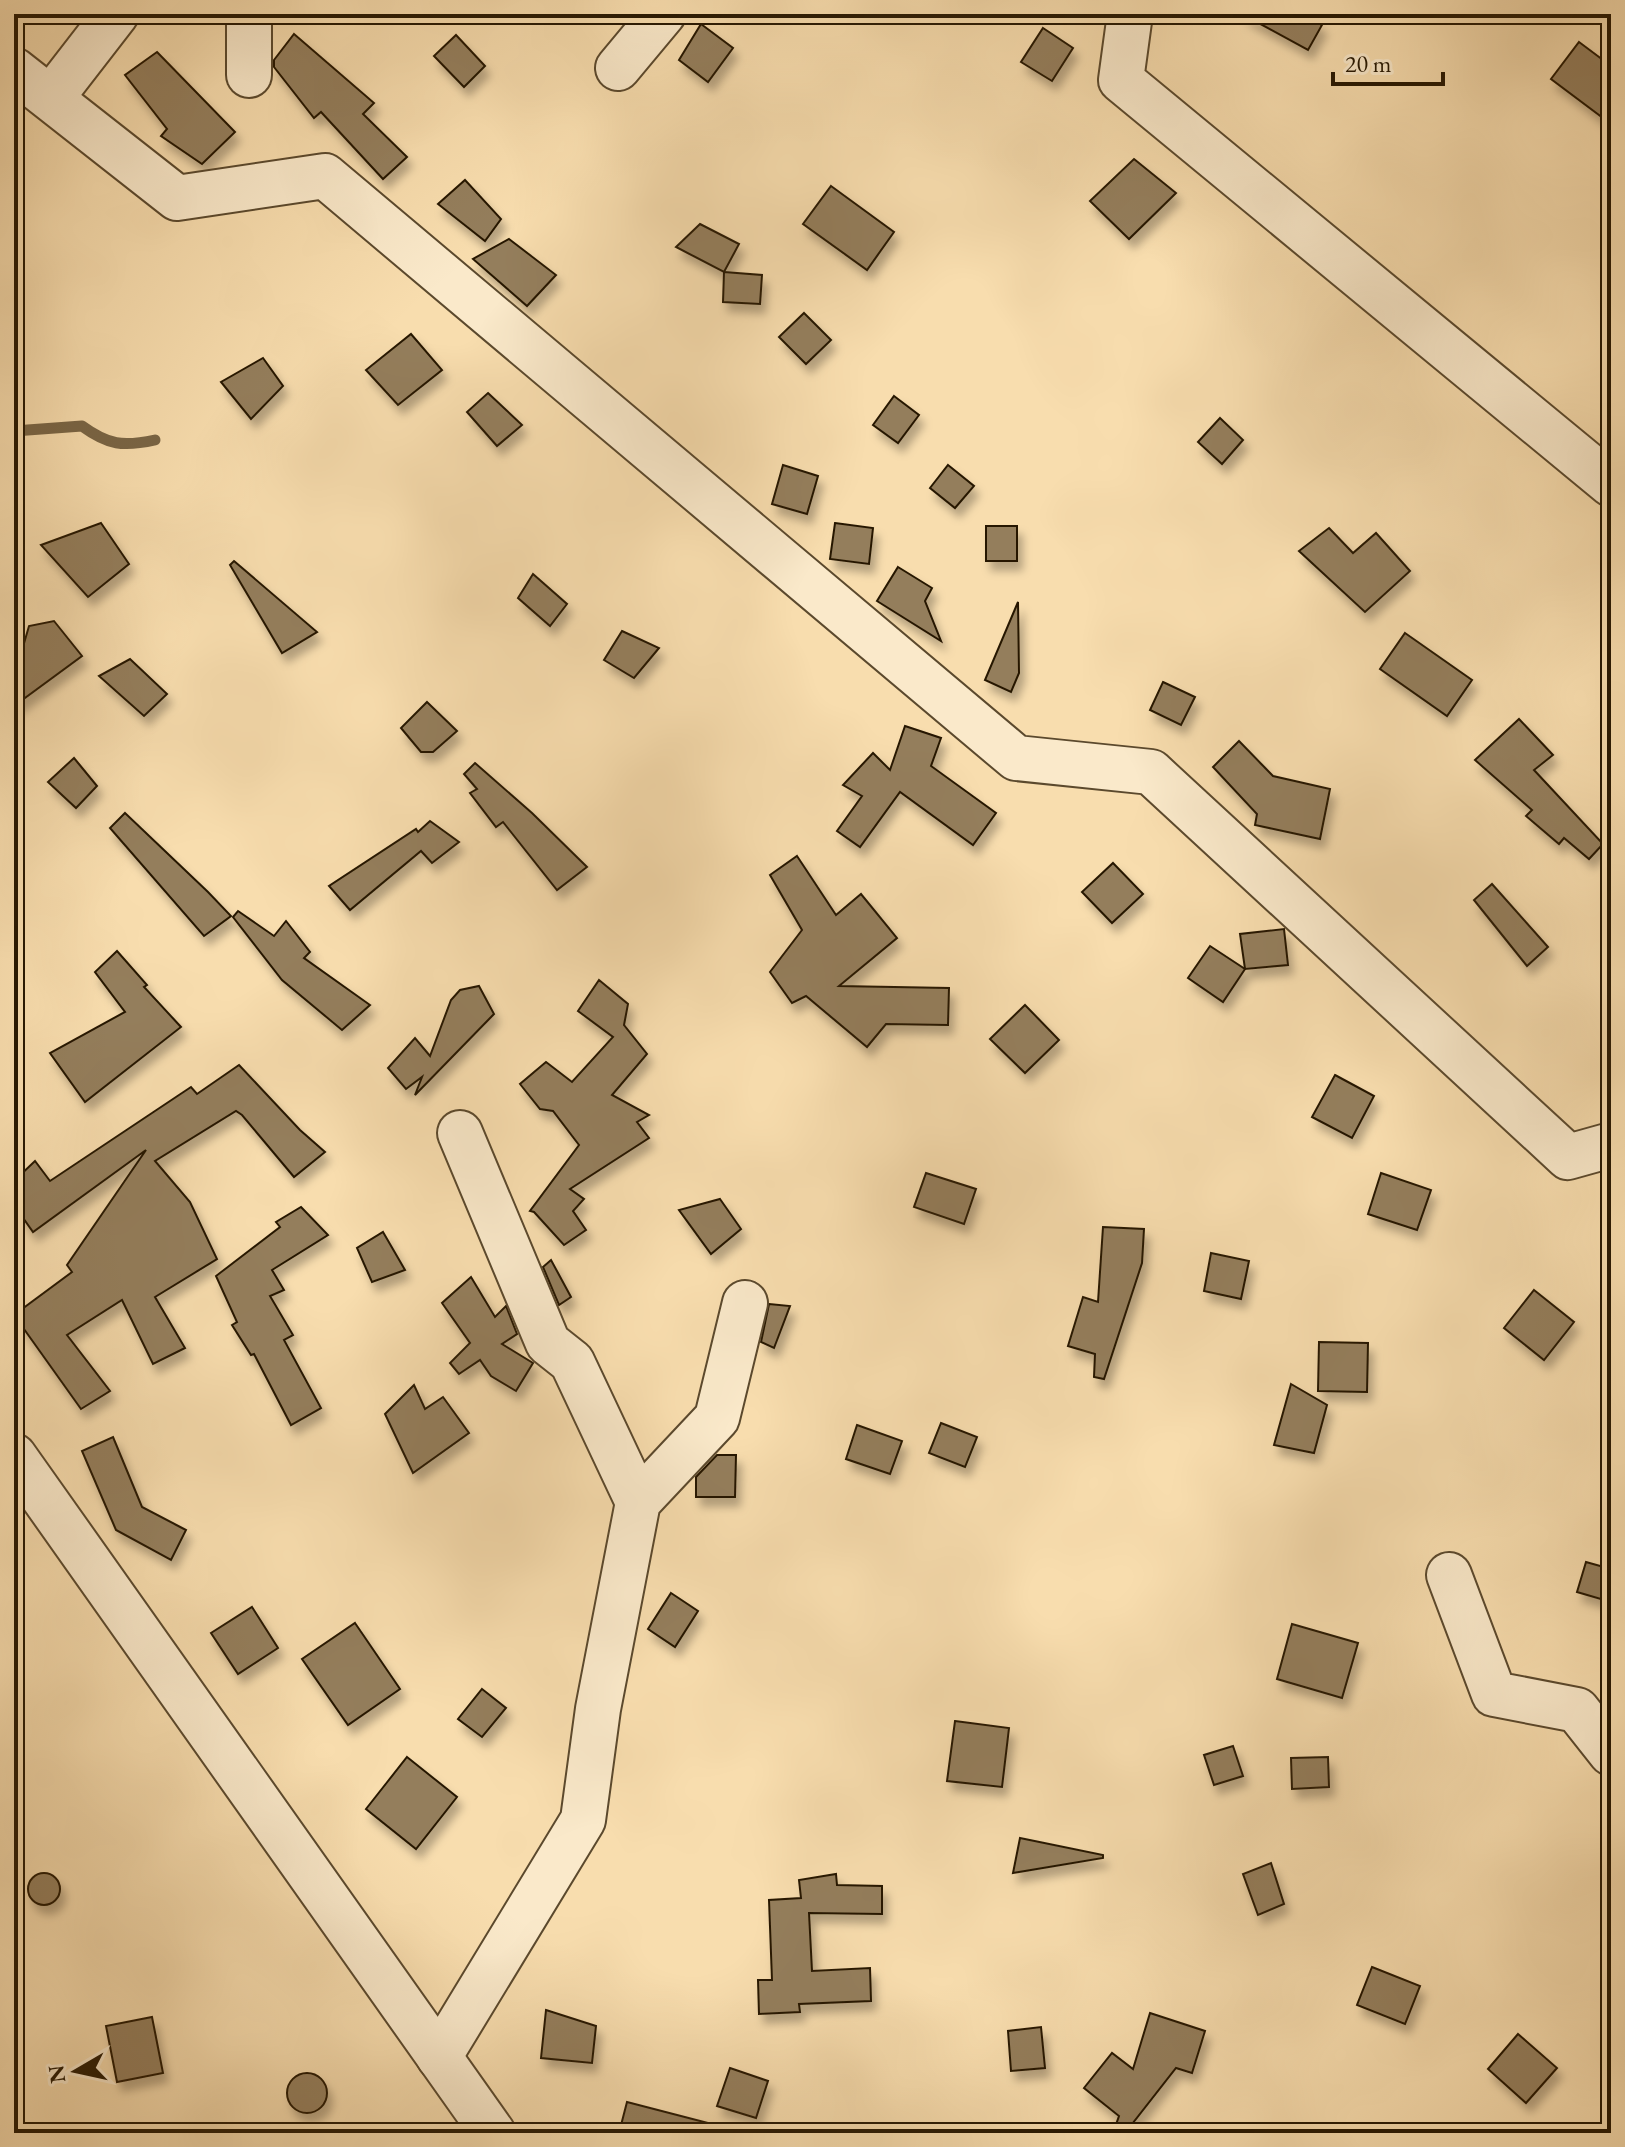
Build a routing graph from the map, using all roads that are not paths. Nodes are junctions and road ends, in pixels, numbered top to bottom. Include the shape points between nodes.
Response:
1 (116, 14) edge
2 (249, 14) edge
3 (663, 14) edge
4 (1130, 14) edge
5 (618, 68) dead end
6 (249, 75) dead end
7 (28, 92) edge
8 (1611, 484) edge
9 (460, 1133) dead end
10 (1611, 1145) edge
11 (745, 1303) dead end
12 (14, 1456) edge
13 (638, 1502) junction
14 (1449, 1575) dead end
15 (1611, 1753) edge
16 (439, 2057) junction
17 (493, 2133) edge

1 - 7 street
2 - 6 street
3 - 5 street
4 - 8 street via 1121,80
7 - 10 street via 177,198 325,176 1016,758 1151,772 1568,1157
9 - 13 street via 548,1343 572,1362
11 - 13 street via 717,1418
12 - 16 street
13 - 16 street via 598,1709 583,1820
14 - 15 street via 1494,1694 1577,1710
16 - 17 street

